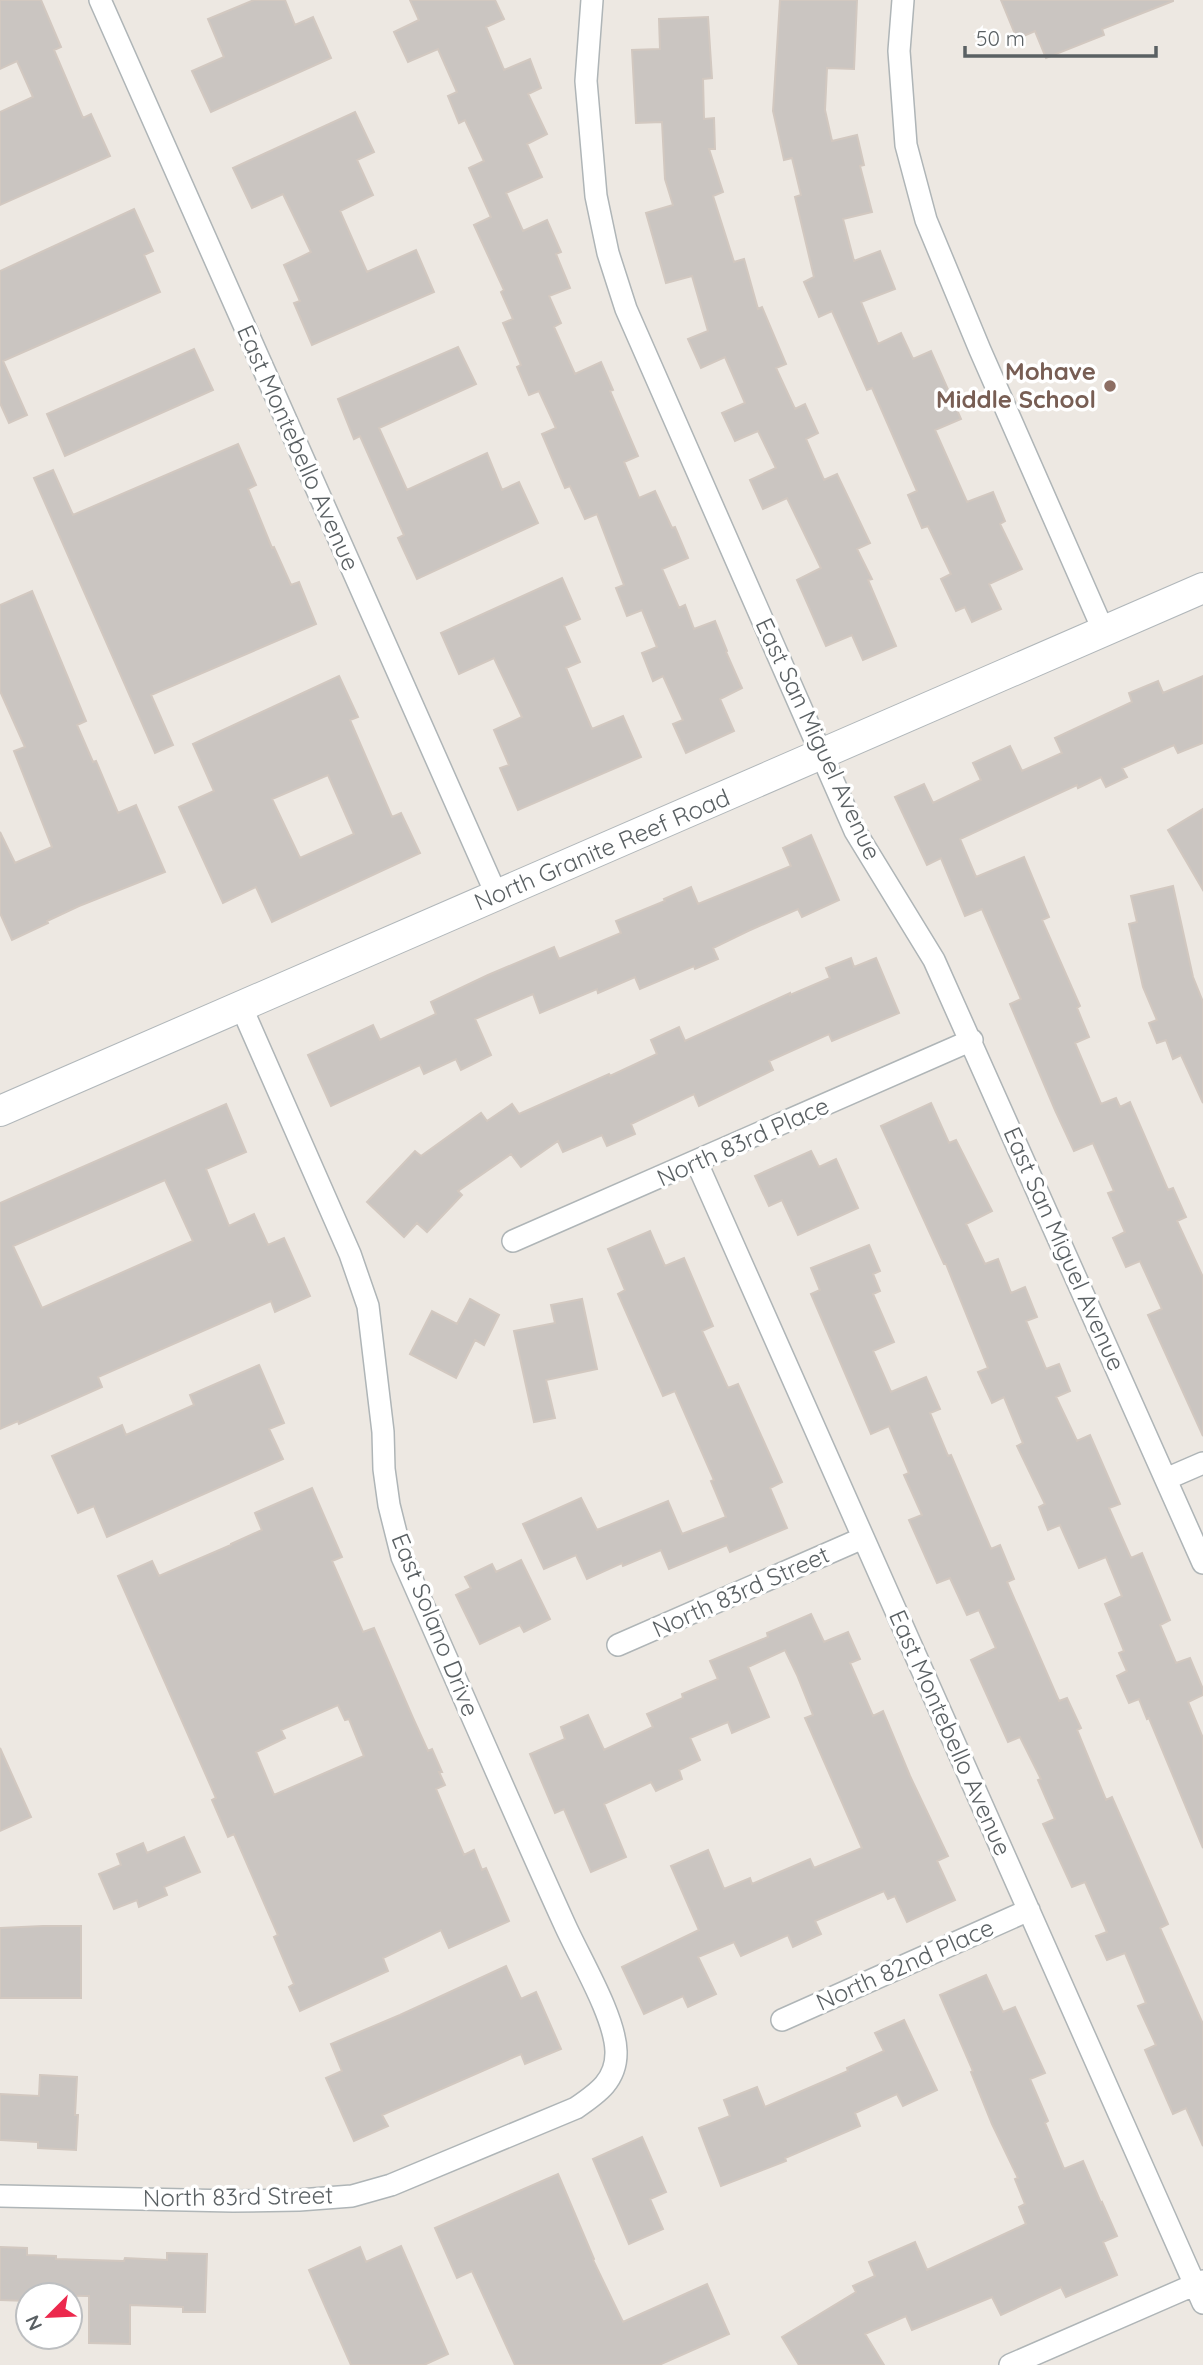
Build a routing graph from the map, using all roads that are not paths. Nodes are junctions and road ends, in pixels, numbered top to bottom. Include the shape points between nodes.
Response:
1 (100, 0) edge
2 (592, 0) edge
3 (903, 0) edge
4 (1203, 588) edge
5 (1104, 632) junction
6 (821, 755) junction
7 (497, 896) junction
8 (241, 1006) junction
9 (972, 1040) junction
10 (0, 1111) edge
11 (697, 1163) junction
12 (513, 1241) dead end
13 (1203, 1462) edge
14 (1166, 1479) junction
15 (863, 1538) junction
16 (1203, 1563) edge
17 (618, 1645) dead end
18 (1029, 1910) junction
19 (782, 2020) dead end
20 (614, 2075) joint
21 (0, 2196) edge
22 (1200, 2289) edge
23 (1010, 2365) edge

1 - 7 street, East Montebello Avenue
2 - 6 street, East San Miguel Avenue via 586,81 596,196 608,253 626,309
3 - 5 street via 899,51 906,145 926,220
4 - 5 street, North Granite Reef Road
5 - 6 street, North Granite Reef Road
6 - 7 street, North Granite Reef Road
6 - 9 street, East San Miguel Avenue via 855,831 934,960
7 - 8 street, North Granite Reef Road
8 - 10 street, North Granite Reef Road
8 - 20 street, East Solano Drive via 350,1254 368,1306 389,1505 402,1558 612,2027
9 - 11 street, North 83rd Place
9 - 14 street, East San Miguel Avenue
11 - 12 street, North 83rd Place
11 - 15 street, East Montebello Avenue
13 - 14 street
14 - 16 street, East San Miguel Avenue
15 - 17 street, North 83rd Street
15 - 18 street, East Montebello Avenue
18 - 19 street, North 82nd Place
18 - 22 street, East Montebello Avenue
20 - 21 street, North 83rd Street via 576,2108 391,2185 352,2196 246,2201
22 - 23 street

